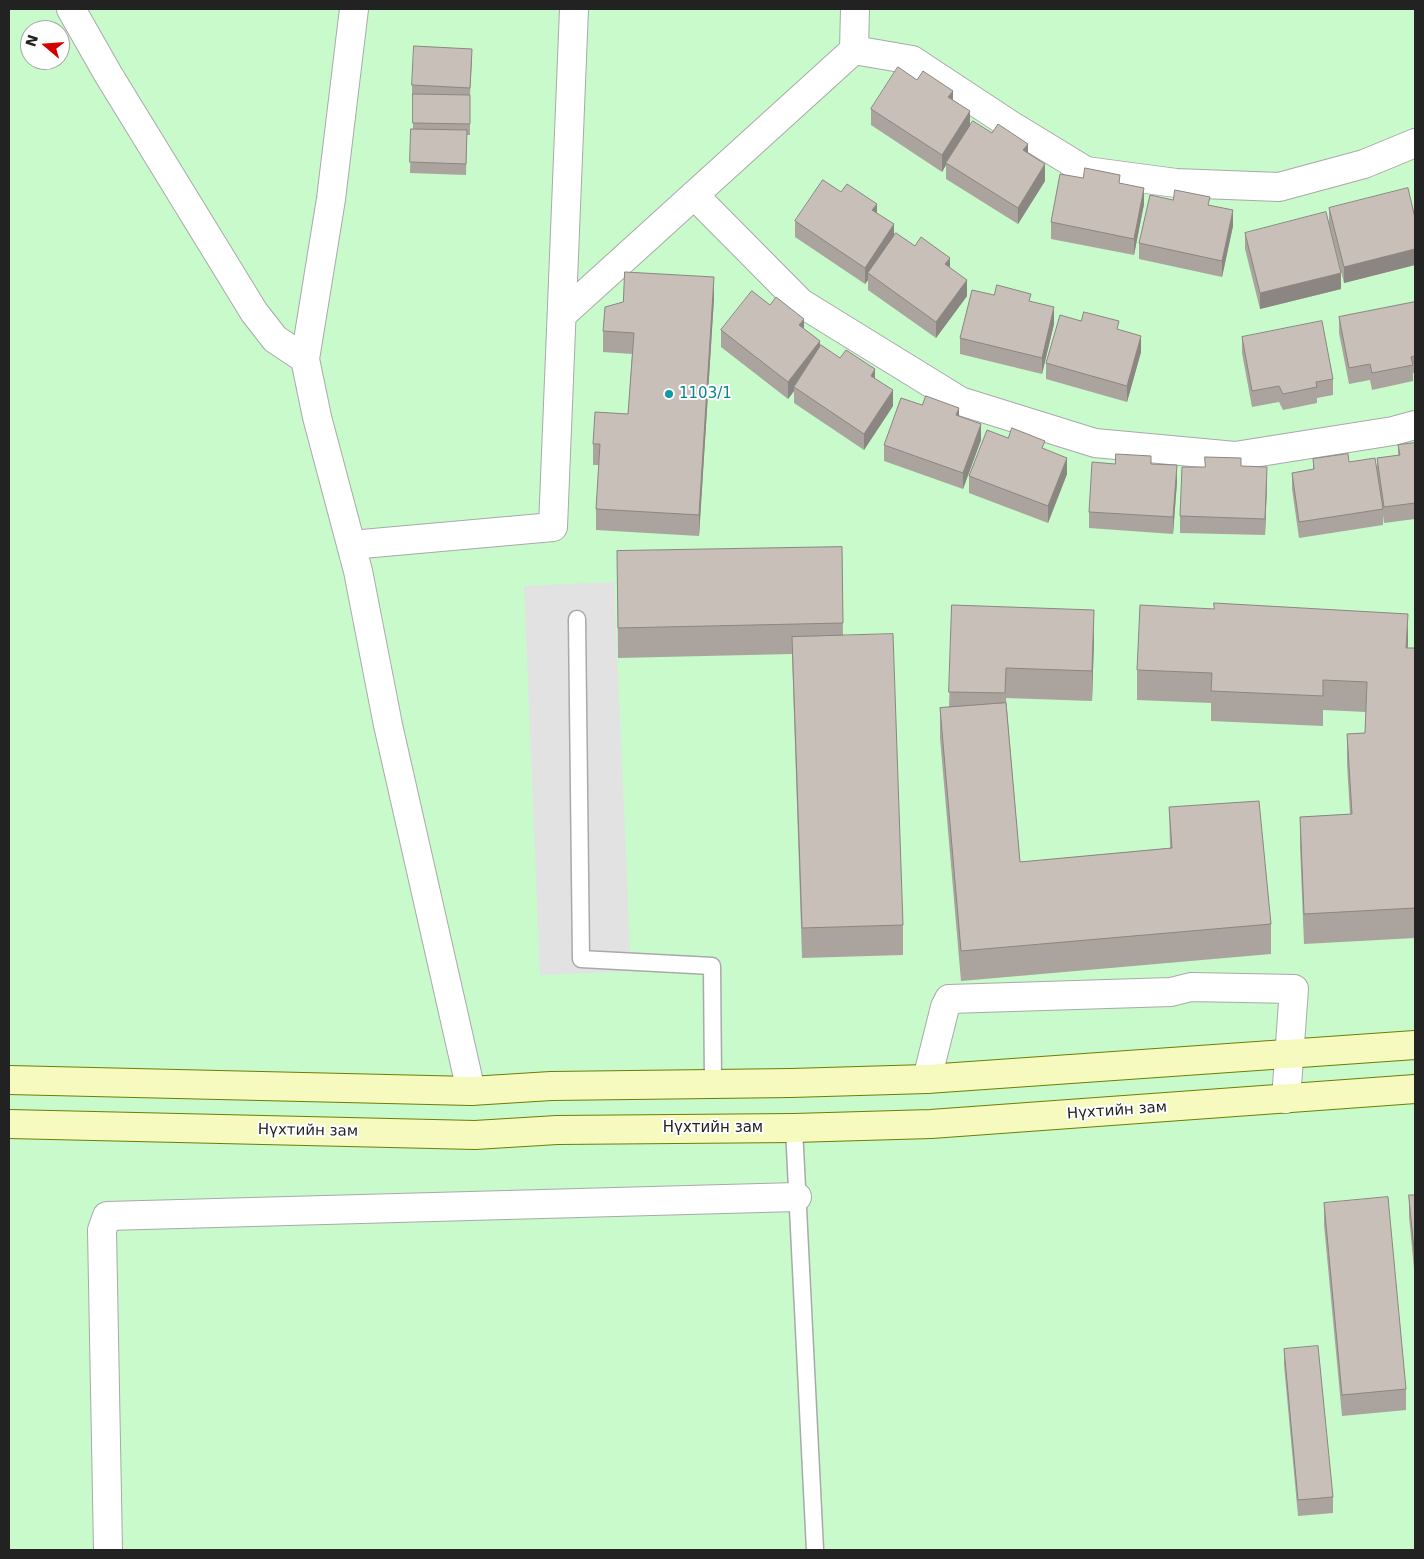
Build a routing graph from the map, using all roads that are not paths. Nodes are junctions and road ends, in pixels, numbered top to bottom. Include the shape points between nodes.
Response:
1 (71, 9) edge
2 (354, 9) edge
3 (574, 9) edge
4 (855, 9) edge
5 (854, 50) junction
6 (1415, 143) edge
7 (694, 195) junction
8 (562, 316) junction
9 (306, 359) junction
10 (1415, 424) edge
11 (351, 545) junction
12 (576, 619) dead end
13 (1415, 1045) edge
14 (1290, 1054) junction
15 (927, 1079) junction
16 (9, 1080) edge
17 (713, 1083) junction
18 (1415, 1089) edge
19 (471, 1091) junction
20 (1286, 1098) junction
21 (9, 1124) edge
22 (794, 1128) junction
23 (797, 1197) junction
24 (108, 1550) edge
25 (815, 1550) edge

1 - 9 street via 254,312 275,338
2 - 9 street via 331,199
3 - 8 street
4 - 5 street
5 - 6 street via 912,60 1086,171 1176,183 1279,186 1364,164
5 - 7 street
7 - 8 street
7 - 10 street via 801,303 960,400 1094,443 1235,456 1393,432
8 - 11 street via 553,528
9 - 11 street via 317,417
11 - 19 street via 388,725
12 - 17 lane via 581,959 712,966
13 - 14 main road
14 - 15 main road
14 - 15 street via 1294,989 1191,987 1171,992 949,999
14 - 20 street
15 - 17 main road
16 - 19 main road
17 - 19 main road
18 - 20 main road, Нүхтийн зам
20 - 22 main road, Нүхтийн зам via 931,1124
21 - 22 main road, Нүхтийн зам via 475,1135 557,1130
22 - 23 lane
23 - 24 street via 107,1216 102,1230
23 - 25 lane

